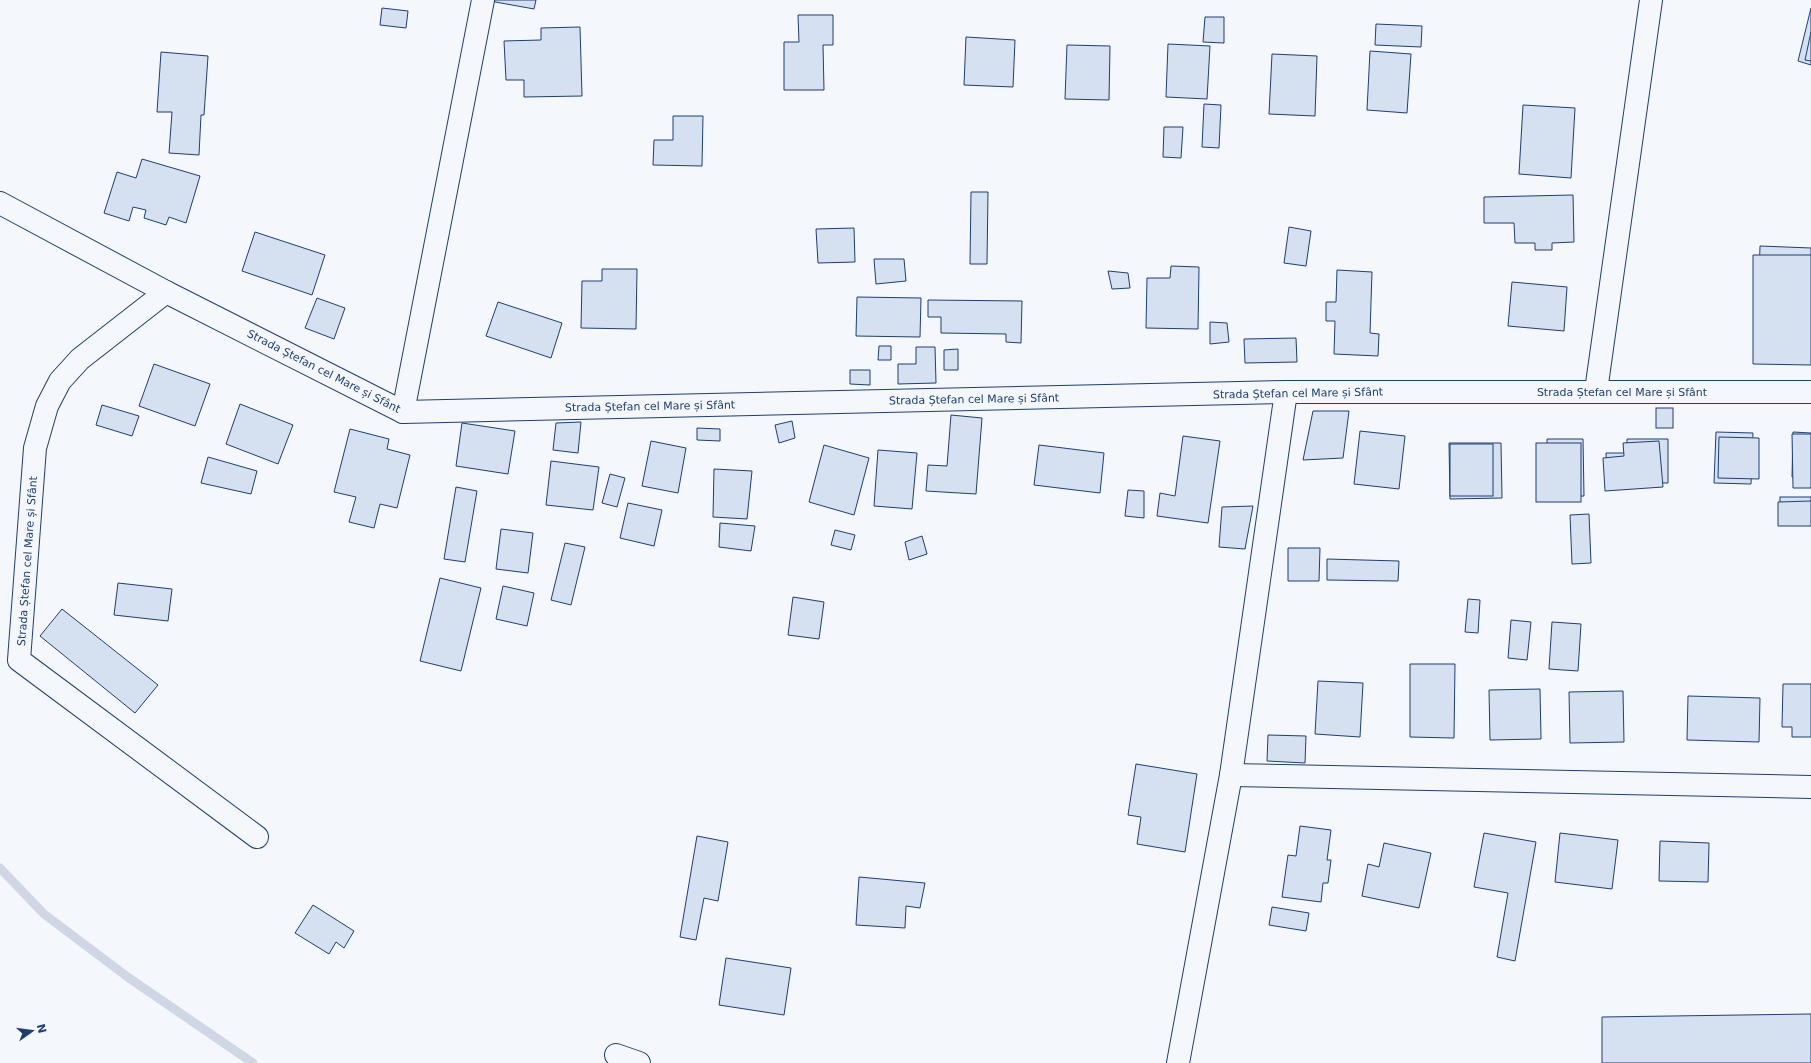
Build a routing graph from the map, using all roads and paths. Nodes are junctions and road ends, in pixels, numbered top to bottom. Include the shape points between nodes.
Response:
1 (483, 0) edge
2 (1651, 0) edge
3 (0, 203) edge
4 (166, 292) junction
5 (1286, 392) junction
6 (1596, 392) junction
7 (1811, 392) edge
8 (404, 412) junction
9 (1230, 776) junction
10 (1811, 786) edge
11 (257, 837) dead end
12 (616, 1055) dead end
13 (639, 1063) edge
14 (1178, 1063) edge

1 - 8 street
2 - 6 street
3 - 4 street, Strada Ștefan cel Mare și Sfânt
4 - 8 street, Strada Ștefan cel Mare și Sfânt
4 - 11 street, Strada Ștefan cel Mare și Sfânt via 80,359 60,381 47,406 35,448 19,660
5 - 6 street, Strada Ștefan cel Mare și Sfânt
5 - 8 street, Strada Ștefan cel Mare și Sfânt
5 - 9 street
6 - 7 street, Strada Ștefan cel Mare și Sfânt
9 - 10 street
9 - 14 street
12 - 13 street

